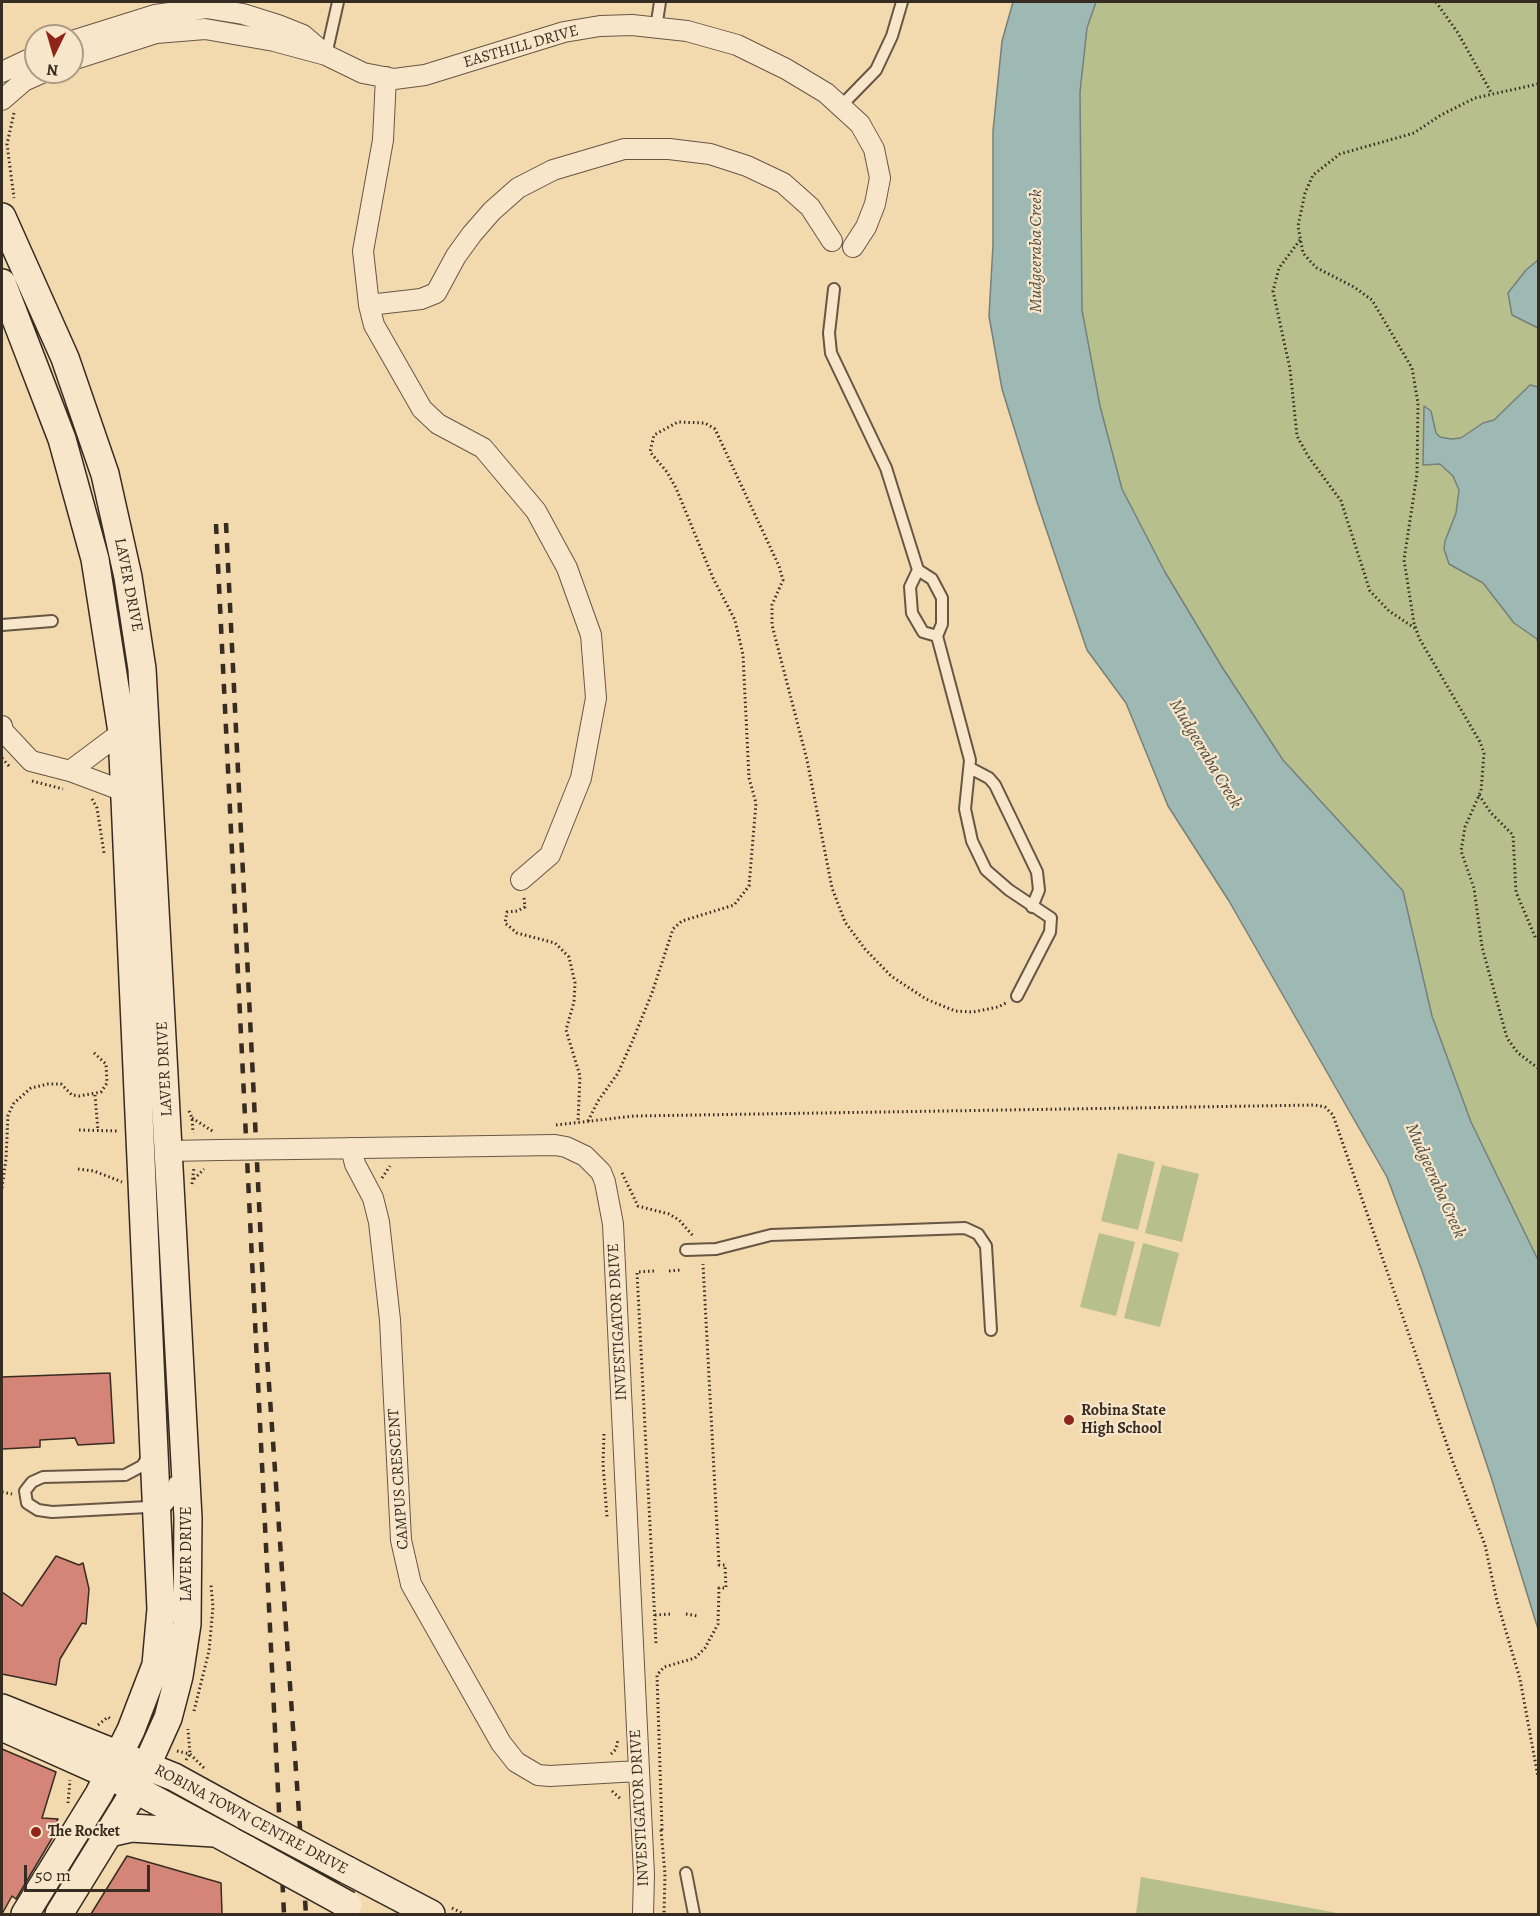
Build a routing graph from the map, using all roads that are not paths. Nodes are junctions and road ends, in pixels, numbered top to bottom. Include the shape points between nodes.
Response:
1 (338, 2) edge
2 (660, 2) edge
3 (902, 2) edge
4 (656, 28) junction
5 (84, 37) edge
6 (326, 55) junction
7 (84, 56) edge
8 (24, 62) edge
9 (2, 72) edge
10 (386, 77) junction
11 (24, 81) edge
12 (2, 100) edge
13 (841, 106) junction
14 (2, 217) edge
15 (832, 241) dead end
16 (854, 247) dead end
17 (2, 283) edge
18 (834, 288) dead end
19 (369, 305) junction
20 (918, 570) junction
21 (52, 621) dead end
22 (2, 625) edge
23 (937, 636) junction
24 (2, 726) edge
25 (122, 732) junction
26 (970, 768) junction
27 (72, 779) junction
28 (126, 792) junction
29 (521, 880) road end
30 (1032, 907) junction
31 (1017, 996) road end
32 (351, 1148) junction
33 (169, 1151) junction
34 (377, 1155) junction
35 (376, 1186) junction
36 (686, 1250) dead end
37 (991, 1330) dead end
38 (155, 1444) junction
39 (184, 1450) junction
40 (157, 1508) junction
41 (2, 1708) edge
42 (2, 1727) edge
43 (114, 1765) junction
44 (638, 1771) junction
45 (142, 1777) junction
46 (109, 1833) junction
47 (219, 1833) junction
48 (686, 1873) dead end
49 (356, 1910) edge
50 (25, 1914) edge
51 (59, 1914) edge
52 (430, 1914) edge
53 (643, 1914) edge
54 (694, 1914) edge

1 - 6 lane
2 - 4 lane
3 - 13 lane via 876,70
4 - 10 street, EASTHILL DRIVE via 600,26 564,32 425,75
4 - 13 street, EASTHILL DRIVE via 687,31 737,45 826,93
5 - 6 street, EASTHILL DRIVE via 155,15 206,8 278,25 303,35
6 - 7 street, EASTHILL DRIVE via 274,41 184,29 138,37
6 - 10 street, EASTHILL DRIVE via 363,73
8 - 9 street
10 - 19 street via 383,140 363,251
11 - 12 street
13 - 16 street, EASTHILL DRIVE via 860,124 874,149 880,178 875,204
14 - 33 street, LAVER DRIVE via 65,358 105,474 128,577 142,669
15 - 19 street via 810,207 783,183 747,166 711,154 624,149 553,170 518,188 472,234 436,292 422,299
17 - 25 street, LAVER DRIVE via 62,439 95,560
18 - 20 lane via 831,352 886,468
19 - 29 street via 374,325 422,409 437,423 483,448 536,511 567,568 591,635 596,698 581,778 550,855
20 - 23 lane via 932,579 942,598 942,624
20 - 23 lane via 910,587 912,613 923,632
21 - 22 lane
23 - 26 lane
24 - 27 street via 31,761
25 - 27 street
25 - 28 street, LAVER DRIVE
26 - 30 lane via 995,785 1037,872 1039,890
26 - 30 lane via 965,809 972,841 986,870
27 - 28 street
28 - 38 street, LAVER DRIVE
30 - 31 lane via 1051,918 1050,932
32 - 33 street, INVESTIGATOR DRIVE, bridge via 296,1149 220,1142
32 - 34 street, INVESTIGATOR DRIVE
32 - 35 street, CAMPUS CRESCENT via 355,1164
33 - 39 street, LAVER DRIVE
34 - 35 street
34 - 44 street, INVESTIGATOR DRIVE via 566,1147 585,1156 601,1172 613,1224
35 - 44 street, CAMPUS CRESCENT via 388,1297 401,1540 415,1592 501,1743 516,1762 538,1775 550,1776
36 - 37 lane via 716,1249 771,1235 965,1228 978,1234 986,1246
38 - 40 street, LAVER DRIVE
38 - 40 lane via 142,1466 125,1475 43,1477 25,1491 27,1503 52,1512
39 - 40 lane via 174,1478 172,1500
39 - 45 street, LAVER DRIVE via 189,1597 184,1652 168,1718
40 - 43 street, LAVER DRIVE via 159,1648 150,1686
41 - 43 street, ROBINA TOWN CENTRE DRIVE
42 - 43 street, ROBINA TOWN CENTRE DRIVE
43 - 45 street, ROBINA TOWN CENTRE DRIVE
43 - 50 street, LAVER DRIVE
44 - 53 street, INVESTIGATOR DRIVE
45 - 46 street, LAVER DRIVE
45 - 47 street, ROBINA TOWN CENTRE DRIVE
45 - 52 street, ROBINA TOWN CENTRE DRIVE, bridge via 245,1816
46 - 47 street via 131,1828
46 - 51 street, LAVER DRIVE
47 - 49 street, ROBINA TOWN CENTRE DRIVE, bridge
48 - 54 lane

